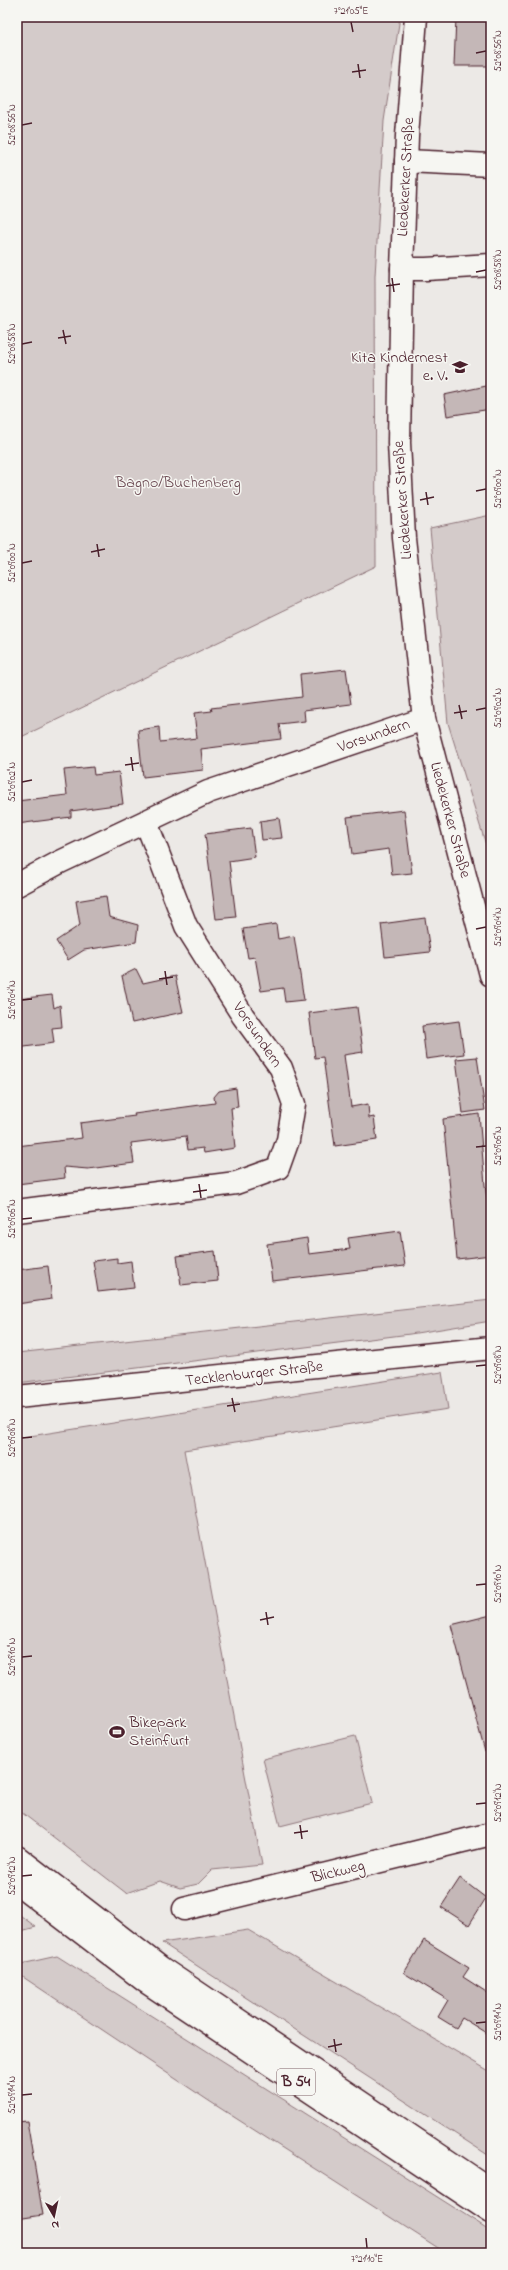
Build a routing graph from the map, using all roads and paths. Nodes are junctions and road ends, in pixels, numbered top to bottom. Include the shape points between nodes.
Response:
1 (416, 17) edge
2 (406, 161) junction
3 (491, 165) edge
4 (491, 265) edge
5 (402, 269) junction
6 (424, 719) junction
7 (146, 822) junction
8 (17, 885) edge
9 (491, 975) edge
10 (17, 1212) edge
11 (491, 1348) edge
12 (17, 1398) edge
13 (491, 1834) edge
14 (17, 1857) edge
15 (17, 1883) edge
16 (184, 1909) dead end
17 (491, 2190) edge
18 (491, 2212) edge

1 - 2 main road, Liedekerker Straße
2 - 3 main road
2 - 5 main road, Liedekerker Straße
4 - 5 main road
5 - 6 main road, Liedekerker Straße via 399,443 404,538
6 - 7 main road, Vorsundern via 208,792
6 - 9 main road, Liedekerker Straße
7 - 8 main road, Vorsundern
7 - 10 main road, Vorsundern via 186,926 242,1016 281,1068 294,1104 288,1140 278,1168 236,1183
11 - 12 main road, Tecklenburger Straße
13 - 16 main road, Blickweg
14 - 17 main road, B 54 via 161,1968
15 - 18 main road, B 54 via 145,1981

